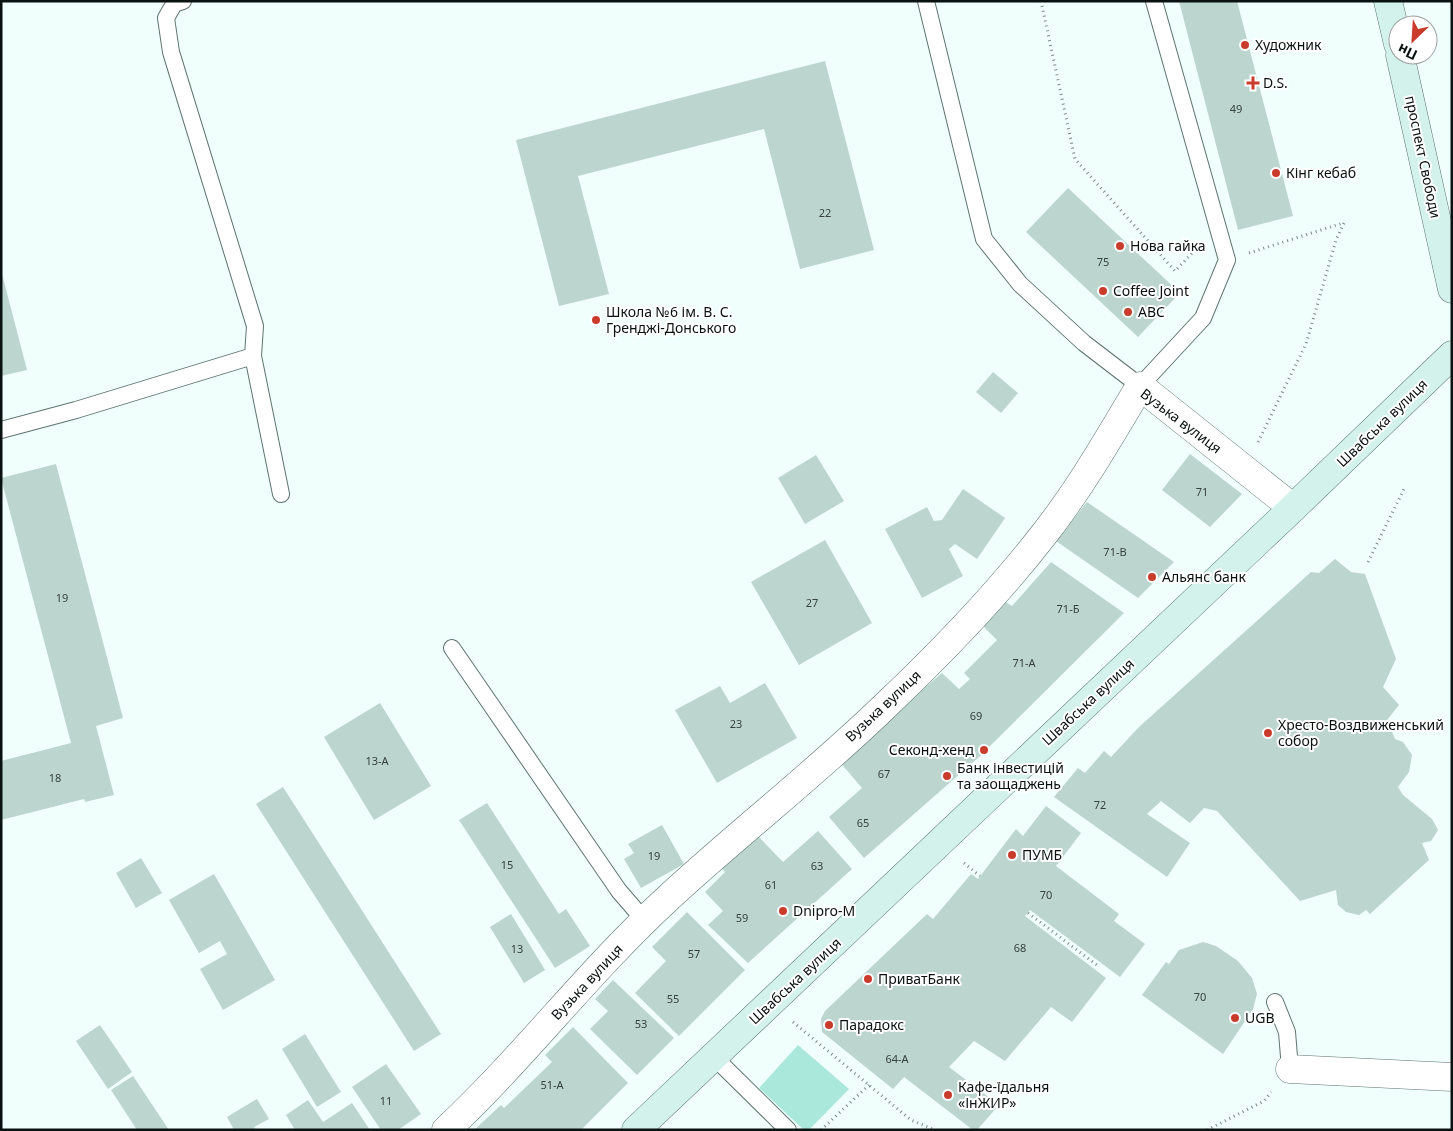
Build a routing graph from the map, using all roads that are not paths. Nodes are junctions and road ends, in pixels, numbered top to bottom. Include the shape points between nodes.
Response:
1 (183, 1) edge
2 (926, 1) edge
3 (1154, 1) edge
4 (1388, 1) edge
5 (1391, 15) edge
6 (1402, 65) edge
7 (1428, 174) junction
8 (1452, 186) edge
9 (1452, 289) edge
10 (1452, 355) edge
11 (253, 356) junction
12 (1140, 386) junction
13 (1, 430) edge
14 (281, 494) dead end
15 (1294, 508) junction
16 (452, 648) dead end
17 (645, 921) junction
18 (1275, 1002) dead end
19 (714, 1057) junction
20 (1290, 1069) joint
21 (1452, 1078) edge
22 (446, 1130) edge
23 (636, 1130) edge
24 (788, 1130) edge

1 - 11 lane via 174,4 166,18 172,52 255,326
2 - 12 lane via 984,239 1020,284 1084,343
3 - 12 lane via 1227,260 1203,318
4 - 5 street
6 - 7 street, проспект Свободи
7 - 8 street
7 - 9 street, проспект Свободи
10 - 15 street, Швабська вулиця
11 - 13 lane
11 - 14 lane
12 - 15 street, Вузька вулиця
12 - 17 street, Вузька вулиця via 1046,531 951,640 884,707 749,824
15 - 19 street, Швабська вулиця
16 - 17 lane via 619,891
17 - 22 street, Вузька вулиця via 486,1093
18 - 20 lane via 1287,1032
19 - 23 street, Швабська вулиця
19 - 24 lane
20 - 21 street

